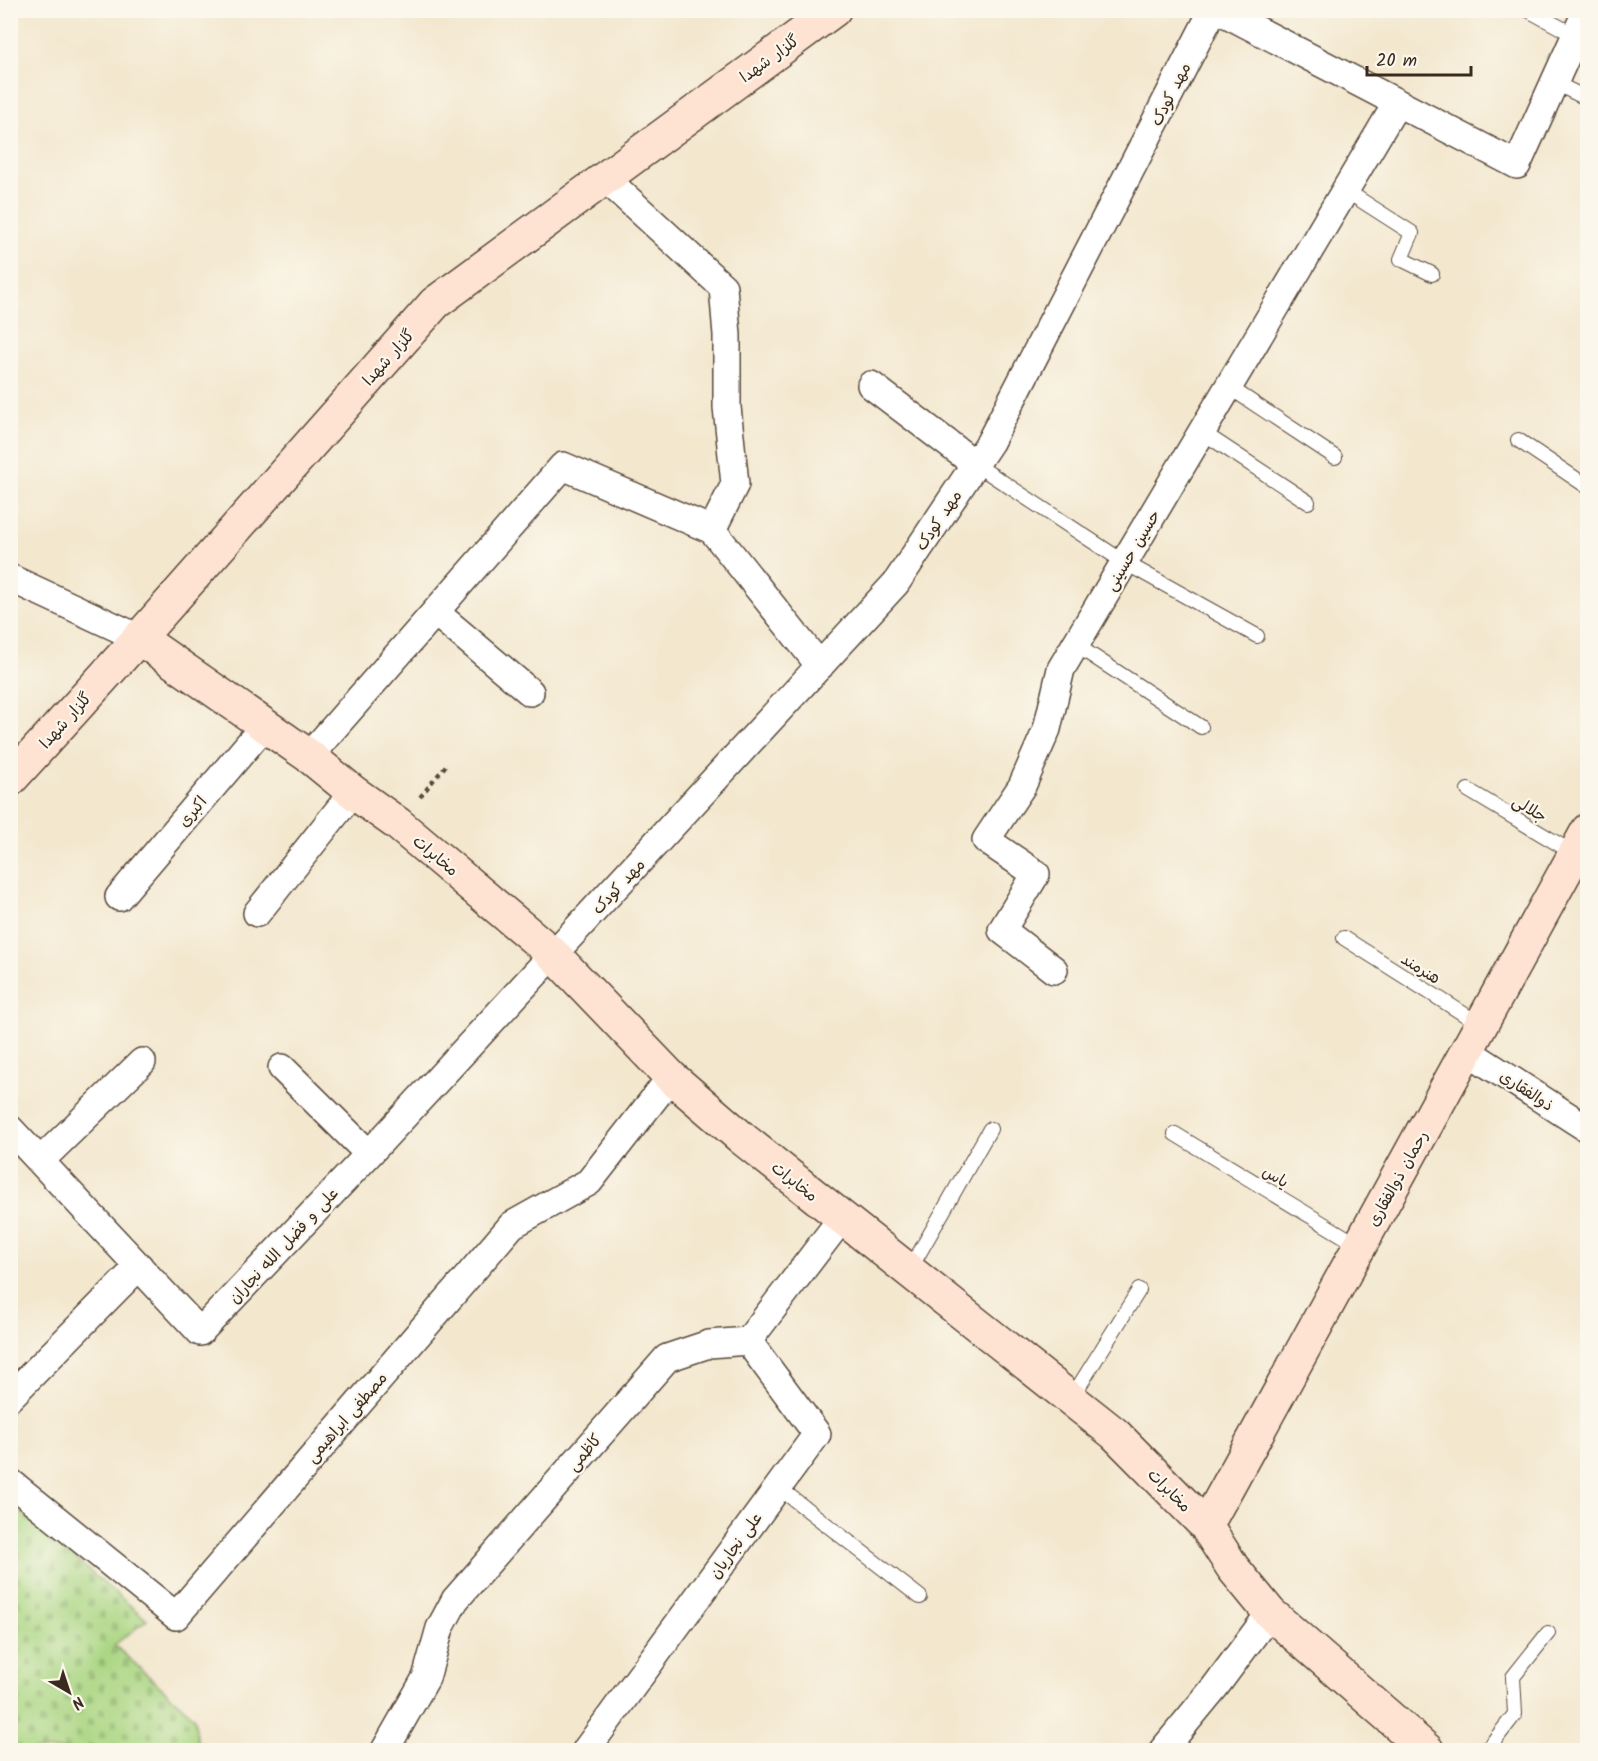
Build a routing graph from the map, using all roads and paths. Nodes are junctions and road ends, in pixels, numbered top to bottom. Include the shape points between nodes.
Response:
1 (834, 10) edge
2 (1213, 10) edge
3 (1219, 10) edge
4 (1528, 10) edge
5 (1587, 10) edge
6 (1576, 36) junction
7 (1555, 83) junction
8 (1587, 99) edge
9 (1397, 103) junction
10 (606, 178) junction
11 (1345, 190) junction
12 (1432, 274) dead end
13 (871, 385) dead end
14 (1229, 387) junction
15 (1202, 432) junction
16 (1518, 440) dead end
17 (1335, 457) dead end
18 (975, 464) junction
19 (1587, 487) edge
20 (1308, 502) dead end
21 (712, 530) junction
22 (1124, 562) junction
23 (10, 578) edge
24 (435, 612) junction
25 (1257, 636) dead end
26 (139, 638) junction
27 (1076, 645) junction
28 (820, 666) junction
29 (530, 692) dead end
30 (265, 725) junction
31 (1200, 727) dead end
32 (309, 756) junction
33 (447, 764) dead end
34 (10, 780) edge
35 (1468, 790) dead end
36 (353, 792) junction
37 (398, 824) junction
38 (1581, 842) edge
39 (119, 897) dead end
40 (257, 913) dead end
41 (1344, 938) dead end
42 (554, 955) junction
43 (1054, 970) dead end
44 (1474, 1038) junction
45 (142, 1062) dead end
46 (282, 1068) dead end
47 (671, 1077) junction
48 (10, 1129) edge
49 (990, 1129) dead end
50 (1587, 1129) edge
51 (1175, 1134) dead end
52 (369, 1154) junction
53 (40, 1161) junction
54 (842, 1218) junction
55 (1360, 1246) junction
56 (139, 1266) junction
57 (909, 1271) junction
58 (1139, 1290) dead end
59 (748, 1341) junction
60 (10, 1397) edge
61 (1071, 1399) junction
62 (10, 1482) edge
63 (778, 1487) junction
64 (1206, 1526) junction
65 (920, 1597) dead end
66 (1270, 1613) junction
67 (1548, 1633) dead end
68 (385, 1750) edge
69 (586, 1750) edge
70 (1163, 1750) edge
71 (1427, 1750) edge
72 (1487, 1750) edge

1 - 10 street, گلزار شهدا
2 - 18 street, مهد کودک via 996,431
3 - 9 street
4 - 6 lane
5 - 6 street
6 - 7 street
7 - 8 lane
7 - 9 street via 1517,165
9 - 11 street, حسین حسینی
10 - 21 street via 723,287 727,407 735,484
10 - 26 street, گلزار شهدا via 435,303
11 - 12 lane via 1412,233 1401,259
11 - 14 street, حسین حسینی
13 - 18 street
14 - 15 street, حسین حسینی
14 - 17 lane
15 - 20 lane
15 - 22 street, حسین حسینی
16 - 19 lane
18 - 22 lane
18 - 28 street, مهد کودک via 896,583
21 - 24 street via 563,466
21 - 28 street
22 - 25 lane
22 - 27 street, حسین حسینی
23 - 26 street
24 - 29 street
24 - 32 street
26 - 30 street, مخابرات
26 - 34 street, گلزار شهدا
27 - 31 lane
27 - 43 street, حسین حسینی via 1061,669 1047,729 1022,786 986,840 1036,874 1002,930
28 - 42 street, مهد کودک
30 - 32 street, مخابرات
30 - 39 street, اکبری
32 - 36 street, مخابرات
33 - 37 path
35 - 38 lane, جلالی
36 - 37 street, مخابرات
36 - 40 street
37 - 42 street, مخابرات
38 - 44 street, رحمان ذوالفقاری
41 - 44 lane, هنرمند
42 - 47 street, مخابرات
42 - 52 street, علی و فضل الله نجاران
44 - 50 street, ذوالفقاری
44 - 55 street, رحمان ذوالفقاری
45 - 53 street
46 - 52 street
47 - 54 street, مخابرات
47 - 62 street, مصطفی ابراهیمی via 589,1182 512,1225 176,1616
48 - 53 street, علی و فضل الله نجاران
49 - 57 lane
51 - 55 lane, یاس
52 - 56 street, علی و فضل الله نجاران via 200,1332
53 - 56 street, علی و فضل الله نجاران
54 - 57 street, مخابرات
54 - 59 street
55 - 64 street, رحمان ذوالفقاری
56 - 60 street
57 - 61 street, مخابرات
58 - 61 lane
59 - 63 street, علی نجاریان via 817,1434
59 - 68 street, کاظمی via 709,1344 667,1358 455,1600 440,1628 426,1678
61 - 64 street, مخابرات via 1114,1434
63 - 65 lane
63 - 69 street, علی نجاریان
64 - 66 street, مخابرات via 1233,1568
66 - 70 street
66 - 71 street, مخابرات
67 - 72 lane via 1514,1677 1515,1714

